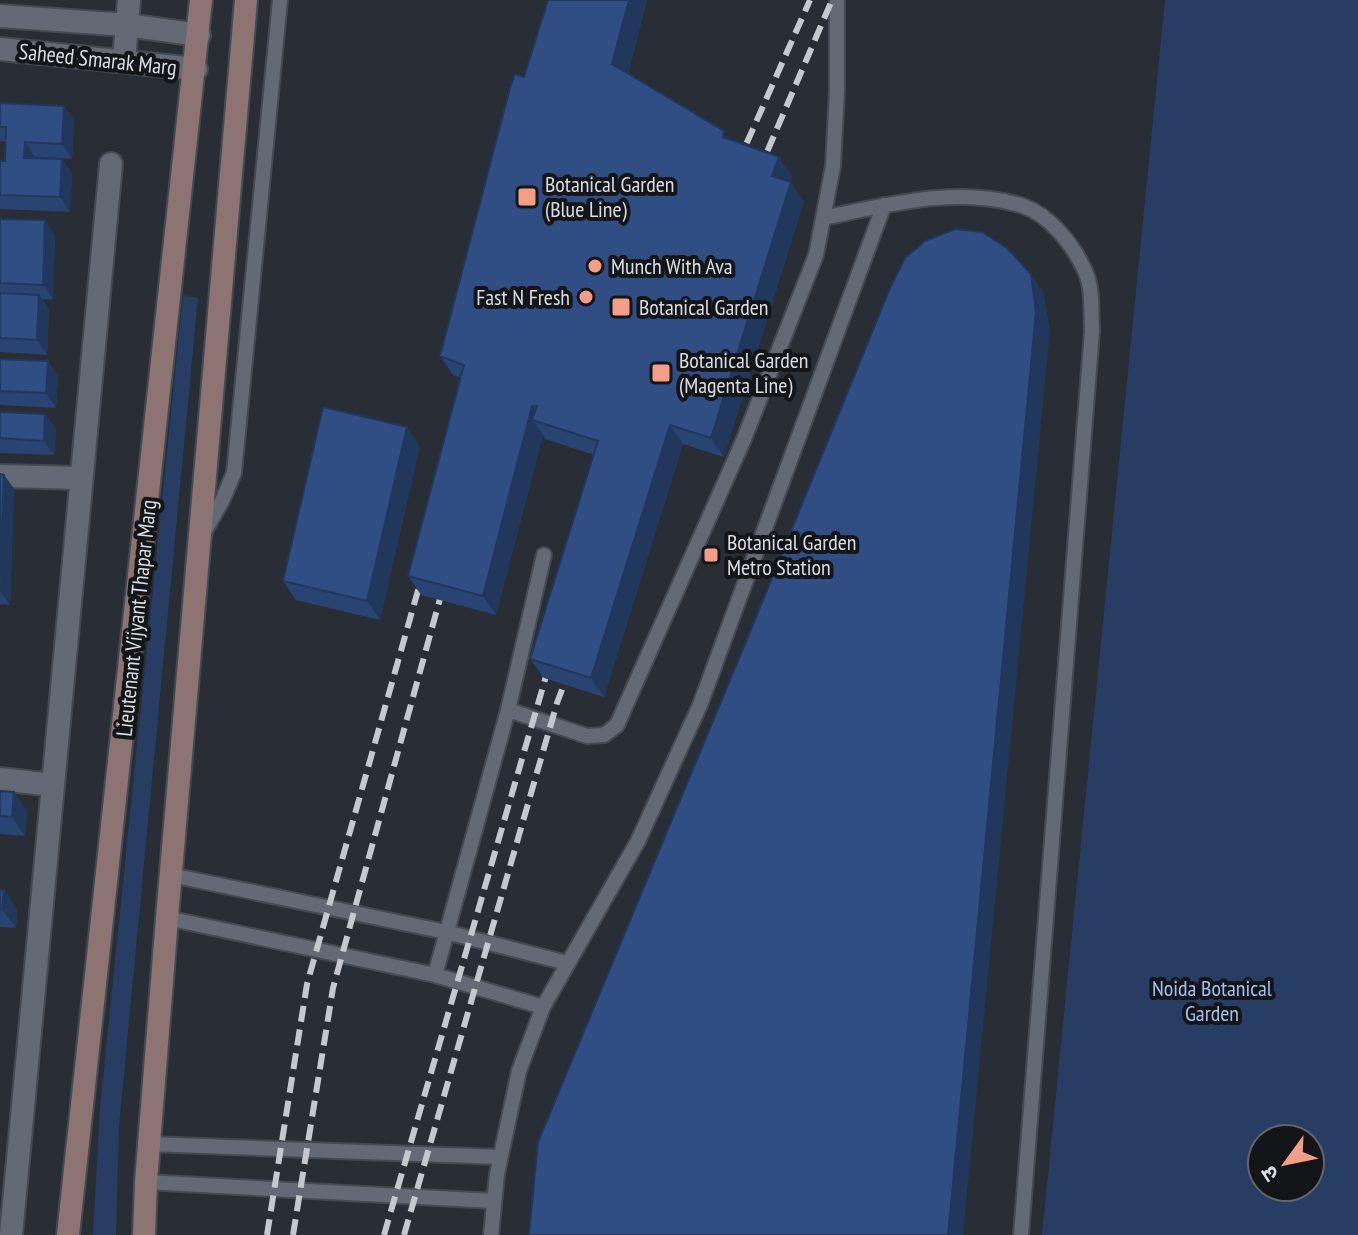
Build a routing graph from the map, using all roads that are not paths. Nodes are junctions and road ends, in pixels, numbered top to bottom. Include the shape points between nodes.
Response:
1 (129, 0) edge
2 (201, 0) edge
3 (246, 0) edge
4 (280, 0) edge
5 (837, 0) edge
6 (0, 16) edge
7 (127, 25) junction
8 (199, 35) junction
9 (0, 49) edge
10 (124, 60) junction
11 (196, 69) junction
12 (111, 164) dead end
13 (884, 205) junction
14 (823, 218) junction
15 (0, 476) edge
16 (81, 478) junction
17 (199, 539) junction
18 (544, 555) dead end
19 (508, 710) junction
20 (0, 779) edge
21 (52, 785) junction
22 (171, 875) junction
23 (167, 918) junction
24 (446, 932) junction
25 (567, 963) junction
26 (435, 975) junction
27 (543, 1007) junction
28 (149, 1144) junction
29 (500, 1157) junction
30 (146, 1182) junction
31 (494, 1201) junction
32 (11, 1235) edge
33 (68, 1235) edge
34 (144, 1235) edge
35 (491, 1235) edge
36 (1021, 1235) edge

1 - 7 street
2 - 8 main road, Lieutenant Vijyant Thapar Marg
3 - 17 main road
4 - 17 lane via 234,473
5 - 14 lane via 833,166
6 - 7 street, Saheed Smarak Marg
7 - 8 street, Saheed Smarak Marg
7 - 10 street
8 - 11 main road, Lieutenant Vijyant Thapar Marg
9 - 10 street, Saheed Smarak Marg
10 - 11 street, Saheed Smarak Marg
11 - 33 main road, Lieutenant Vijyant Thapar Marg
12 - 16 street
13 - 14 lane
13 - 25 lane via 700,705 638,841
13 - 36 lane via 984,198 1026,207 1065,235 1087,273 1091,347
14 - 19 lane via 816,255 744,439 617,725 604,735 587,736
15 - 16 street
16 - 21 street
17 - 22 main road
18 - 19 lane
19 - 24 lane
20 - 21 street
21 - 32 street
22 - 23 main road
22 - 24 lane
23 - 26 lane
23 - 28 main road
24 - 25 lane
24 - 26 lane
25 - 27 lane
26 - 27 lane
27 - 29 lane via 519,1071
28 - 29 lane
28 - 30 main road
29 - 31 lane
30 - 31 lane
30 - 34 main road
31 - 35 lane

